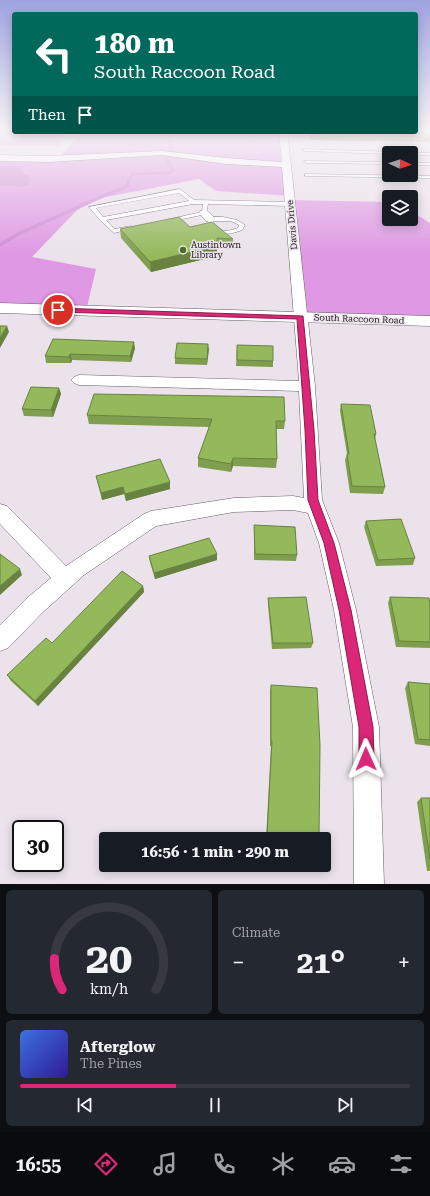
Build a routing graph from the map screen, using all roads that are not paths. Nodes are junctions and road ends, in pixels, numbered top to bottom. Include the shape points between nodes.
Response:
1 (288, 172) edge
2 (307, 175) dead end
3 (430, 177) edge
4 (193, 202) junction
5 (206, 203) junction
6 (290, 204) junction
7 (207, 216) junction
8 (102, 218) junction
9 (166, 221) edge
10 (136, 227) edge
11 (0, 308) edge
12 (300, 317) junction
13 (430, 321) edge
14 (79, 380) dead end
15 (307, 386) junction
16 (315, 507) junction
17 (0, 511) edge
18 (65, 579) junction
19 (0, 640) edge
20 (369, 884) edge

1 - 6 street, Davis Drive
2 - 3 lane
4 - 5 lane
4 - 8 lane
4 - 8 lane via 180,191 92,207
5 - 6 lane
5 - 7 lane
6 - 12 street, Davis Drive
7 - 7 lane via 233,220 242,225 235,231 220,232 211,226
7 - 9 lane
8 - 10 lane via 114,231
11 - 12 street, South Raccoon Road
12 - 13 street, South Raccoon Road
12 - 15 street, Davis Drive
14 - 15 street
15 - 16 street, Davis Drive
16 - 18 street via 293,503 234,505 151,519
16 - 20 street, Davis Drive via 329,543 345,610 366,727
17 - 18 street
18 - 19 street

